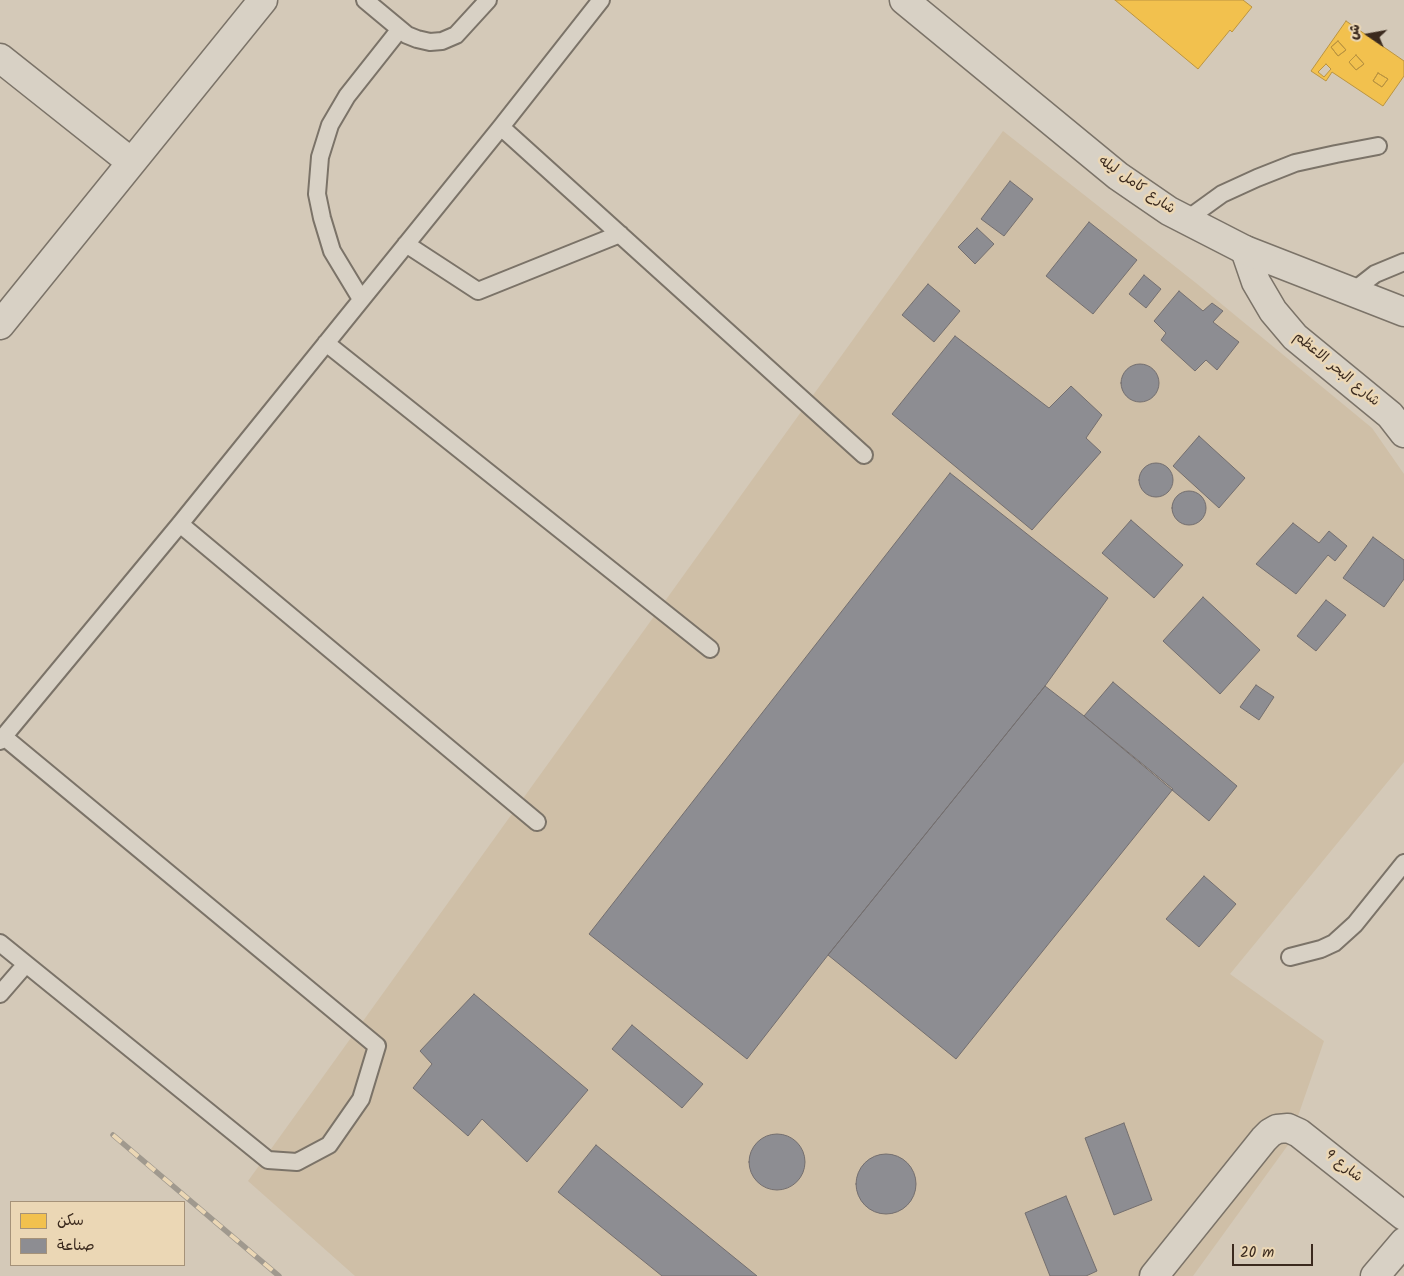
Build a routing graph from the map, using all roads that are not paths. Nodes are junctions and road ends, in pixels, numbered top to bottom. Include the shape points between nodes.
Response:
1 (263, 0) edge
2 (365, 0) edge
3 (488, 0) edge
4 (601, 0) edge
5 (904, 0) edge
6 (400, 29) junction
7 (0, 58) edge
8 (501, 127) junction
9 (1378, 146) dead end
10 (131, 162) junction
11 (1186, 220) junction
12 (620, 234) junction
13 (406, 244) junction
14 (1245, 250) junction
15 (1404, 262) edge
16 (1352, 292) junction
17 (361, 299) junction
18 (1404, 312) edge
19 (3, 316) edge
20 (326, 343) junction
21 (1399, 415) edge
22 (864, 455) dead end
23 (180, 524) junction
24 (710, 648) dead end
25 (2, 739) edge
26 (537, 822) dead end
27 (1404, 863) edge
28 (0, 943) edge
29 (1290, 957) dead end
30 (26, 964) junction
31 (0, 994) edge
32 (1404, 1216) edge
33 (1404, 1242) edge
34 (1154, 1276) edge
35 (1375, 1276) edge

1 - 10 street
2 - 6 lane
3 - 6 lane via 456,35 442,41 417,39
4 - 8 lane
5 - 11 street, شارع كامل ليله via 1118,176
6 - 17 lane via 346,96 330,125 320,157 317,194 322,218 332,251
7 - 10 street
8 - 12 lane
8 - 13 lane
9 - 11 lane via 1295,163 1222,194
10 - 19 street
11 - 14 street, شارع كامل ليله
12 - 13 lane via 478,291
12 - 22 lane
13 - 17 lane
14 - 16 street, شارع كامل ليله
14 - 21 street, شارع البحر الاعظم via 1256,282 1273,311 1295,337
15 - 16 lane via 1375,274
16 - 18 street, شارع كامل ليله
17 - 20 lane
20 - 23 lane
20 - 24 lane
23 - 25 lane
23 - 26 lane
25 - 30 lane via 377,1046 361,1099 329,1145 297,1162 268,1160
27 - 29 lane via 1344,934 1321,949
28 - 30 lane
30 - 31 lane
32 - 34 street, شارع 9 via 1300,1133 1288,1128 1277,1129 1264,1139
33 - 35 street

